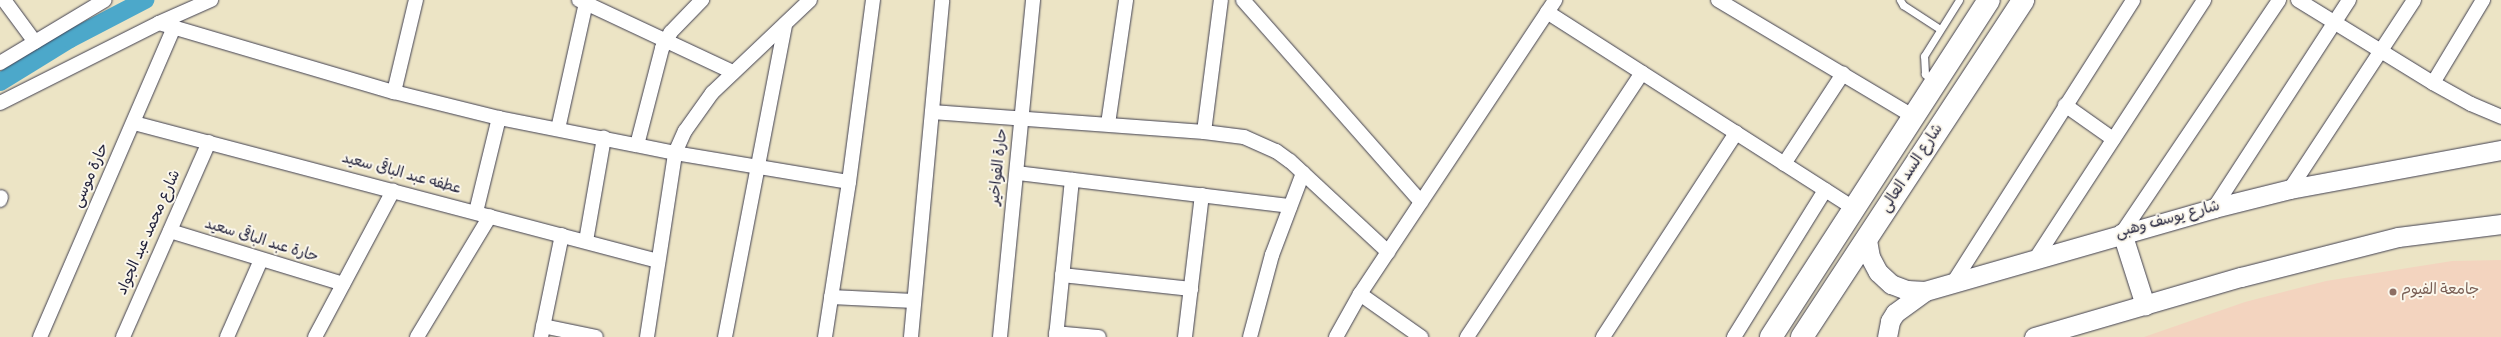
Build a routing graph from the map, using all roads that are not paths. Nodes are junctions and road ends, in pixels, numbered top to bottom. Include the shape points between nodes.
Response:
1 (4, 0) edge
2 (105, 0) edge
3 (211, 0) edge
4 (416, 0) edge
5 (702, 0) edge
6 (810, 0) edge
7 (873, 0) edge
8 (942, 0) edge
9 (1033, 0) edge
10 (1126, 0) edge
11 (1221, 0) edge
12 (1243, 0) edge
13 (1555, 0) edge
14 (1718, 0) edge
15 (1900, 0) edge
16 (1959, 0) edge
17 (1989, 0) edge
18 (2023, 0) edge
19 (2133, 0) edge
20 (2204, 0) edge
21 (2279, 0) edge
22 (2298, 0) edge
23 (2349, 0) edge
24 (2414, 0) edge
25 (2483, 0) edge
26 (582, 2) edge
27 (1547, 12) junction
28 (159, 23) junction
29 (2335, 23) junction
30 (785, 24) junction
31 (174, 27) junction
32 (1940, 29) junction
33 (666, 40) junction
34 (35, 42) junction
35 (2381, 52) junction
36 (2, 58) edge
37 (733, 72) junction
38 (1642, 73) junction
39 (1843, 74) junction
40 (2433, 83) junction
41 (1935, 84) junction
42 (394, 92) junction
43 (0, 103) edge
44 (2065, 105) junction
45 (932, 112) junction
46 (1914, 117) junction
47 (2501, 117) edge
48 (499, 118) junction
49 (1022, 119) junction
50 (134, 123) junction
51 (1108, 124) junction
52 (558, 129) junction
53 (1204, 132) junction
54 (1736, 133) junction
55 (604, 138) junction
56 (2113, 139) junction
57 (209, 142) junction
58 (637, 145) junction
59 (2501, 150) edge
60 (675, 153) junction
61 (1784, 164) junction
62 (757, 167) junction
63 (1017, 173) junction
64 (1303, 173) junction
65 (1072, 180) junction
66 (849, 182) junction
67 (2290, 189) junction
68 (393, 190) junction
69 (1825, 190) junction
70 (1202, 195) junction
71 (1421, 202) junction
72 (1290, 206) junction
73 (1854, 208) junction
74 (2214, 208) junction
75 (476, 212) junction
76 (490, 216) junction
77 (2501, 224) edge
78 (170, 231) junction
79 (2122, 233) junction
80 (562, 235) junction
81 (1867, 240) junction
82 (586, 241) junction
83 (1388, 252) junction
84 (2036, 258) junction
85 (262, 260) junction
86 (658, 261) junction
87 (1062, 275) junction
88 (1952, 283) junction
89 (343, 284) junction
90 (1191, 289) junction
91 (1925, 291) junction
92 (1360, 294) junction
93 (831, 297) junction
94 (914, 301) junction
95 (2145, 305) junction
96 (542, 332) edge
97 (2073, 332) edge
98 (1056, 335) edge
99 (2044, 335) edge
100 (40, 337) edge
101 (123, 337) edge
102 (227, 337) edge
103 (315, 337) edge
104 (417, 337) edge
105 (596, 337) edge
106 (647, 337) edge
107 (725, 337) edge
108 (825, 337) edge
109 (911, 337) edge
110 (1000, 337) edge
111 (1099, 337) edge
112 (1185, 337) edge
113 (1250, 337) edge
114 (1336, 337) edge
115 (1421, 337) edge
116 (1467, 337) edge
117 (1603, 337) edge
118 (1734, 337) edge
119 (1771, 337) edge
120 (1802, 337) edge
121 (1888, 337) edge

1 - 34 street
2 - 34 street
3 - 28 street
4 - 42 street
5 - 33 street
6 - 30 street
7 - 66 street
8 - 45 street
9 - 49 street, حارة الفواخير
10 - 51 street
11 - 53 street
12 - 71 street
13 - 27 street
14 - 39 street
15 - 32 lane via 1903,6
16 - 32 lane
17 - 41 main road, شارع السد العالى
18 - 81 main road, شارع السد العالى
19 - 44 street
20 - 56 street
21 - 79 street
22 - 29 street
23 - 29 street
24 - 35 street
25 - 40 street
26 - 33 street
26 - 52 street
27 - 38 street
27 - 71 street
28 - 31 street
28 - 43 street
29 - 35 street
29 - 74 street
30 - 37 street
30 - 62 street
31 - 42 street
31 - 50 street, حارة موسى
32 - 41 lane via 1923,60 1925,74
33 - 37 street
33 - 58 street
34 - 36 street
35 - 40 street
35 - 67 street
37 - 60 street via 697,111
38 - 54 street
38 - 116 street
39 - 46 street
39 - 61 street
40 - 47 street
41 - 46 main road, شارع السد العالى
42 - 48 street
44 - 56 street
44 - 88 street
45 - 49 street
45 - 94 street
46 - 73 main road, شارع السد العالى
48 - 52 street
48 - 75 street
49 - 51 street
49 - 63 street, حارة الفواخير
50 - 57 street, عطفه عبد الباقى سعيد
50 - 100 street, حارة موسى
51 - 53 street
52 - 55 street
53 - 64 street via 1238,136 1260,143 1276,151
54 - 61 street
54 - 117 street
55 - 58 street
55 - 82 street
56 - 84 street
57 - 68 street, عطفه عبد الباقى سعيد
57 - 78 street, شارع محمد عبد الجواد
58 - 60 street
59 - 67 main road, شارع يوسف وهبى
60 - 62 street
60 - 86 street
61 - 69 street
62 - 66 street
62 - 107 street
63 - 65 street
63 - 110 street, حارة الفواخير
64 - 72 street
64 - 83 street
65 - 70 street
65 - 87 street
66 - 93 street
67 - 74 main road, شارع يوسف وهبى
68 - 75 street, عطفه عبد الباقى سعيد
68 - 89 street
69 - 73 street
69 - 118 street
70 - 72 street
70 - 90 street
71 - 83 street
72 - 113 street via 1272,255
73 - 119 main road, شارع السد العالى
74 - 79 main road, شارع يوسف وهبى
75 - 76 street, عطفه عبد الباقى سعيد
76 - 80 street, عطفه عبد الباقى سعيد
76 - 104 street
77 - 95 main road via 2398,237 2241,277
78 - 85 street, حارة عبد الباقى سعيد
78 - 101 street, شارع محمد عبد الجواد
79 - 84 main road, شارع يوسف وهبى
79 - 95 main road
80 - 82 street, عطفه عبد الباقى سعيد
80 - 96 street
81 - 91 main road, شارع يوسف وهبى via 1870,257 1878,272 1891,284 1907,290
81 - 120 main road, شارع السد العالى
82 - 86 street, عطفه عبد الباقى سعيد
83 - 92 street
84 - 88 main road, شارع يوسف وهبى
85 - 89 street, حارة عبد الباقى سعيد
85 - 102 street
86 - 106 street
87 - 90 street
87 - 98 street
88 - 91 main road, شارع يوسف وهبى
89 - 103 street
90 - 112 street
91 - 121 main road via 1895,313 1890,321
92 - 114 street
92 - 115 street
93 - 94 street
93 - 108 street
94 - 109 street
95 - 97 main road
96 - 105 street
97 - 99 main road
98 - 111 street

